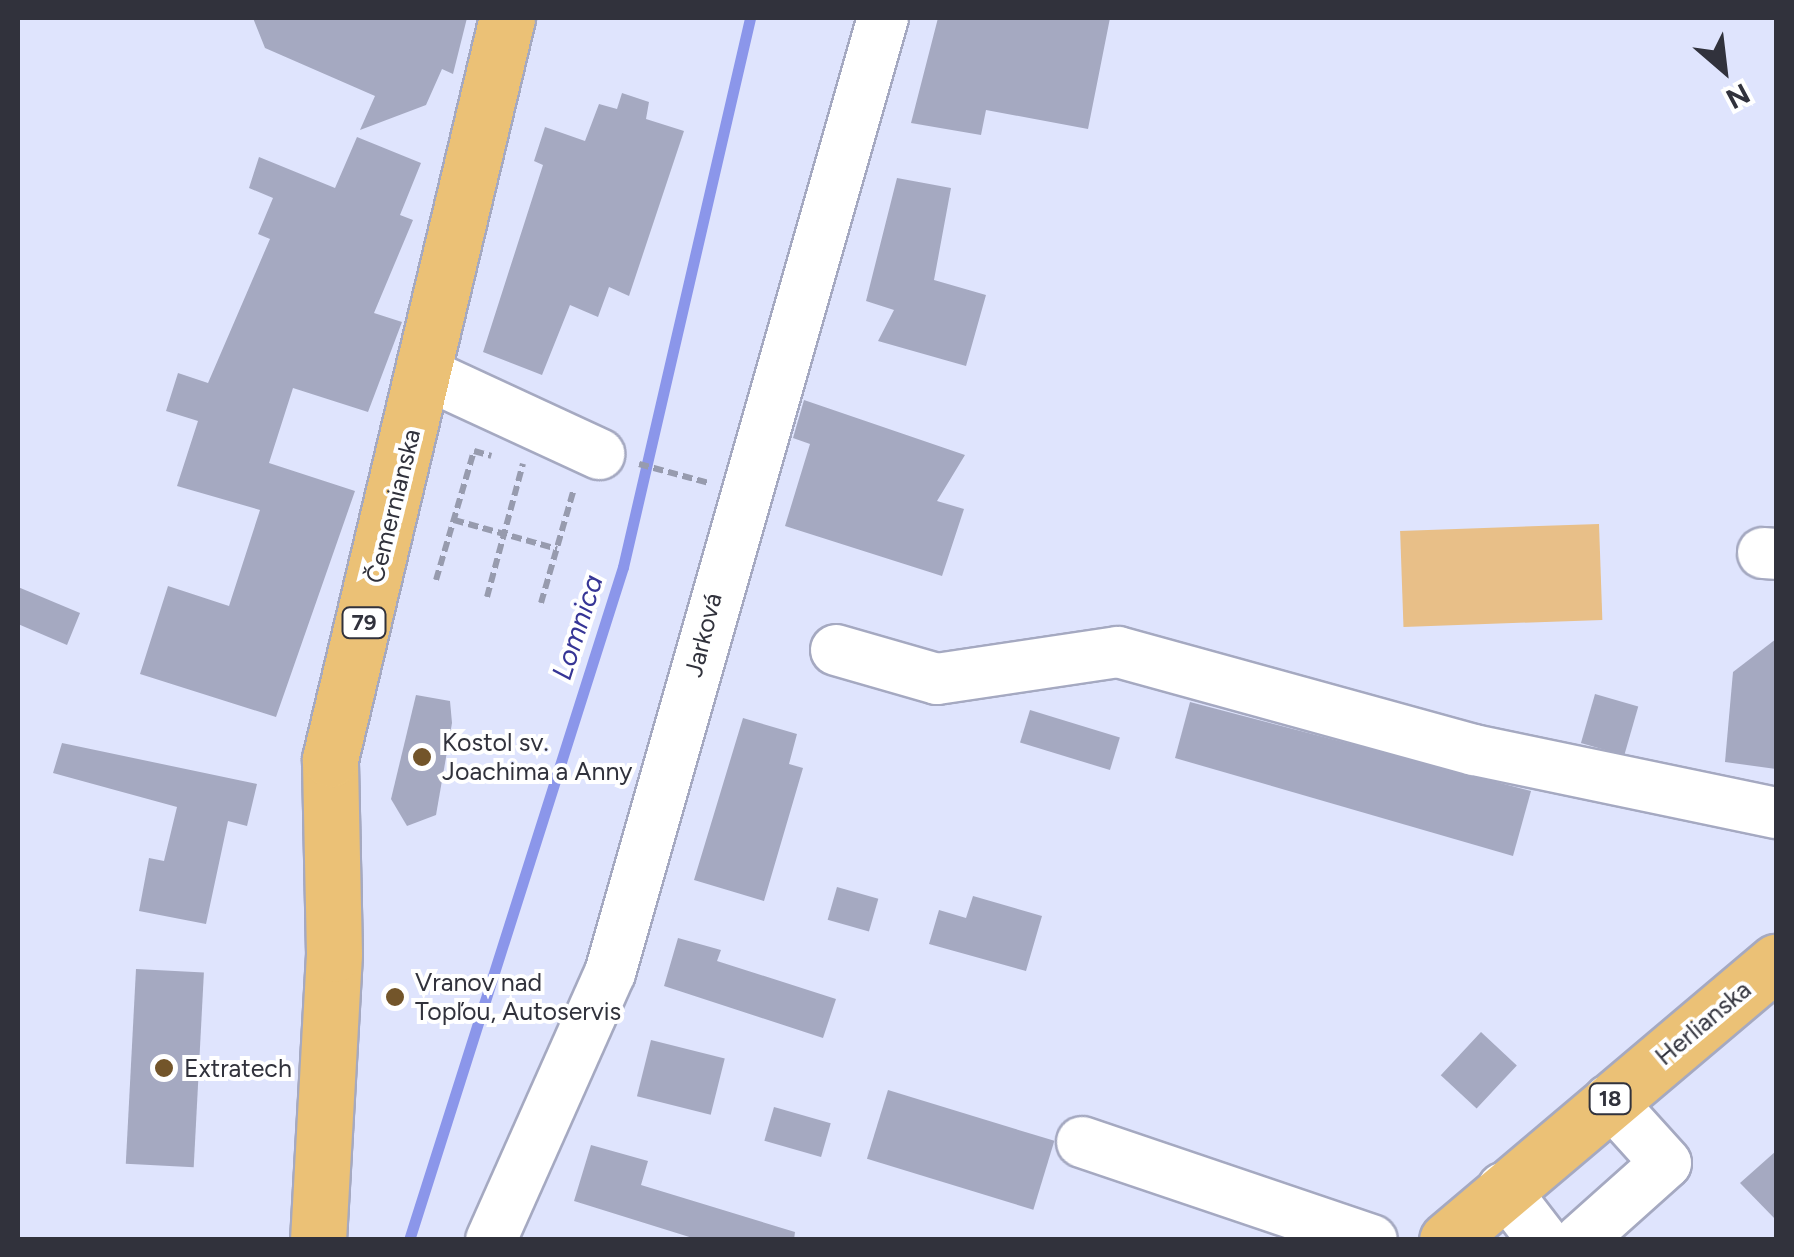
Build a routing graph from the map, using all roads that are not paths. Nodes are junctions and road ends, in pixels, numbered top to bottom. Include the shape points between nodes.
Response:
1 (508, 18) edge
2 (882, 18) edge
3 (426, 374) junction
4 (579, 465) road end
5 (836, 650) dead end
6 (1776, 814) edge
7 (1776, 962) edge
8 (1609, 1100) junction
9 (1082, 1142) dead end
10 (1479, 1220) edge
11 (318, 1240) edge
12 (491, 1240) edge
13 (1372, 1240) edge
14 (1544, 1240) edge
15 (1580, 1240) edge

1 - 3 main road, Čemernianska / 79
2 - 12 street, Jarková via 610,973
3 - 4 street via 532,454
3 - 11 main road, Čemernianska / 79 via 330,759 334,954
5 - 6 street via 937,680 1118,652 1474,750
7 - 8 main road, Herlianska / 18
8 - 10 main road, Herlianska / 18
8 - 15 street via 1666,1163
9 - 13 street
10 - 14 street

